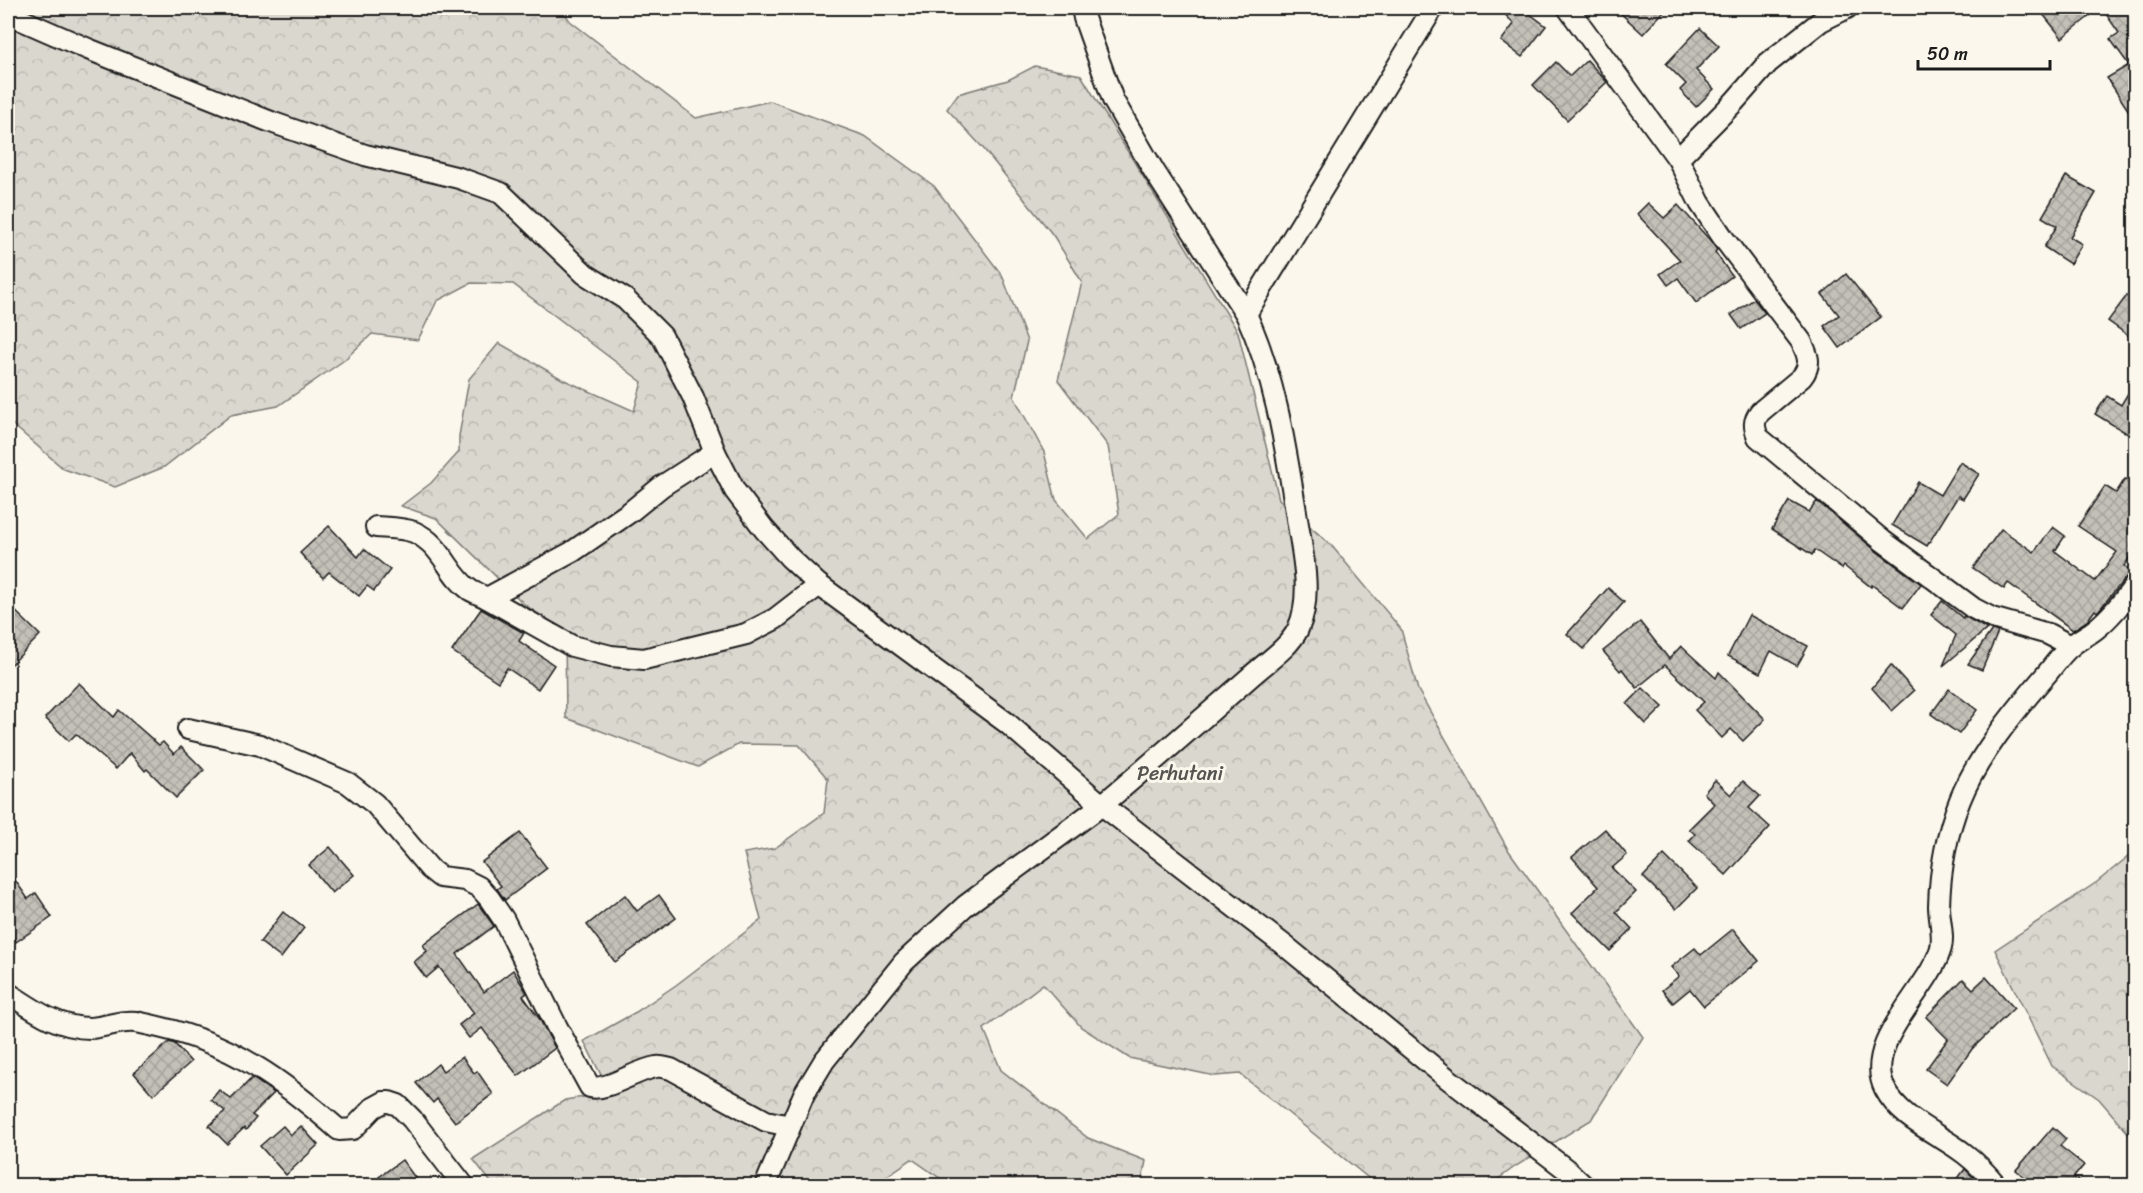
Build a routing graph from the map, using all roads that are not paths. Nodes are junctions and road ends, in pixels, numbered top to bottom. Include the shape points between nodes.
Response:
1 (1082, 8) edge
2 (1433, 8) edge
3 (1568, 8) edge
4 (1847, 8) edge
5 (8, 14) edge
6 (1678, 159) junction
7 (1246, 314) junction
8 (715, 452) junction
9 (376, 527) dead end
10 (2136, 584) edge
11 (819, 585) junction
12 (487, 598) junction
13 (2071, 646) junction
14 (188, 729) dead end
15 (1102, 805) junction
16 (8, 993) edge
17 (790, 1126) junction
18 (464, 1185) edge
19 (765, 1185) edge
20 (1584, 1185) edge
21 (1997, 1185) edge

1 - 7 street via 1113,100
2 - 7 street
3 - 6 street
4 - 6 street via 1821,21 1768,63
5 - 8 street via 271,122 365,155 459,178 501,193 585,274 625,299 662,336
6 - 13 street via 1700,203 1809,356 1802,377 1755,419 1758,437 1883,541 1973,608
7 - 15 street via 1258,339 1284,435 1305,581 1305,609 1297,630 1285,645
8 - 11 street via 735,491 764,529
8 - 12 street via 572,552
9 - 12 street via 404,530 424,538 470,590
10 - 13 street via 2099,627
11 - 12 street via 775,619 746,633 644,659 572,646
11 - 15 street via 1007,723
13 - 21 street via 2023,702 1960,798 1945,842 1940,883 1940,952 1885,1042 1880,1066 1884,1088 1901,1112 1965,1154
14 - 17 street via 260,745 348,783 375,804 440,877 465,880 479,887 504,920 590,1087 604,1087 630,1074 658,1067 671,1069 766,1120
15 - 17 street via 965,906 904,962 824,1061
15 - 20 street
16 - 18 street via 51,1020 70,1026 92,1028 132,1022 175,1030 212,1043 255,1065 339,1130 352,1129 384,1102 398,1105
17 - 19 street

